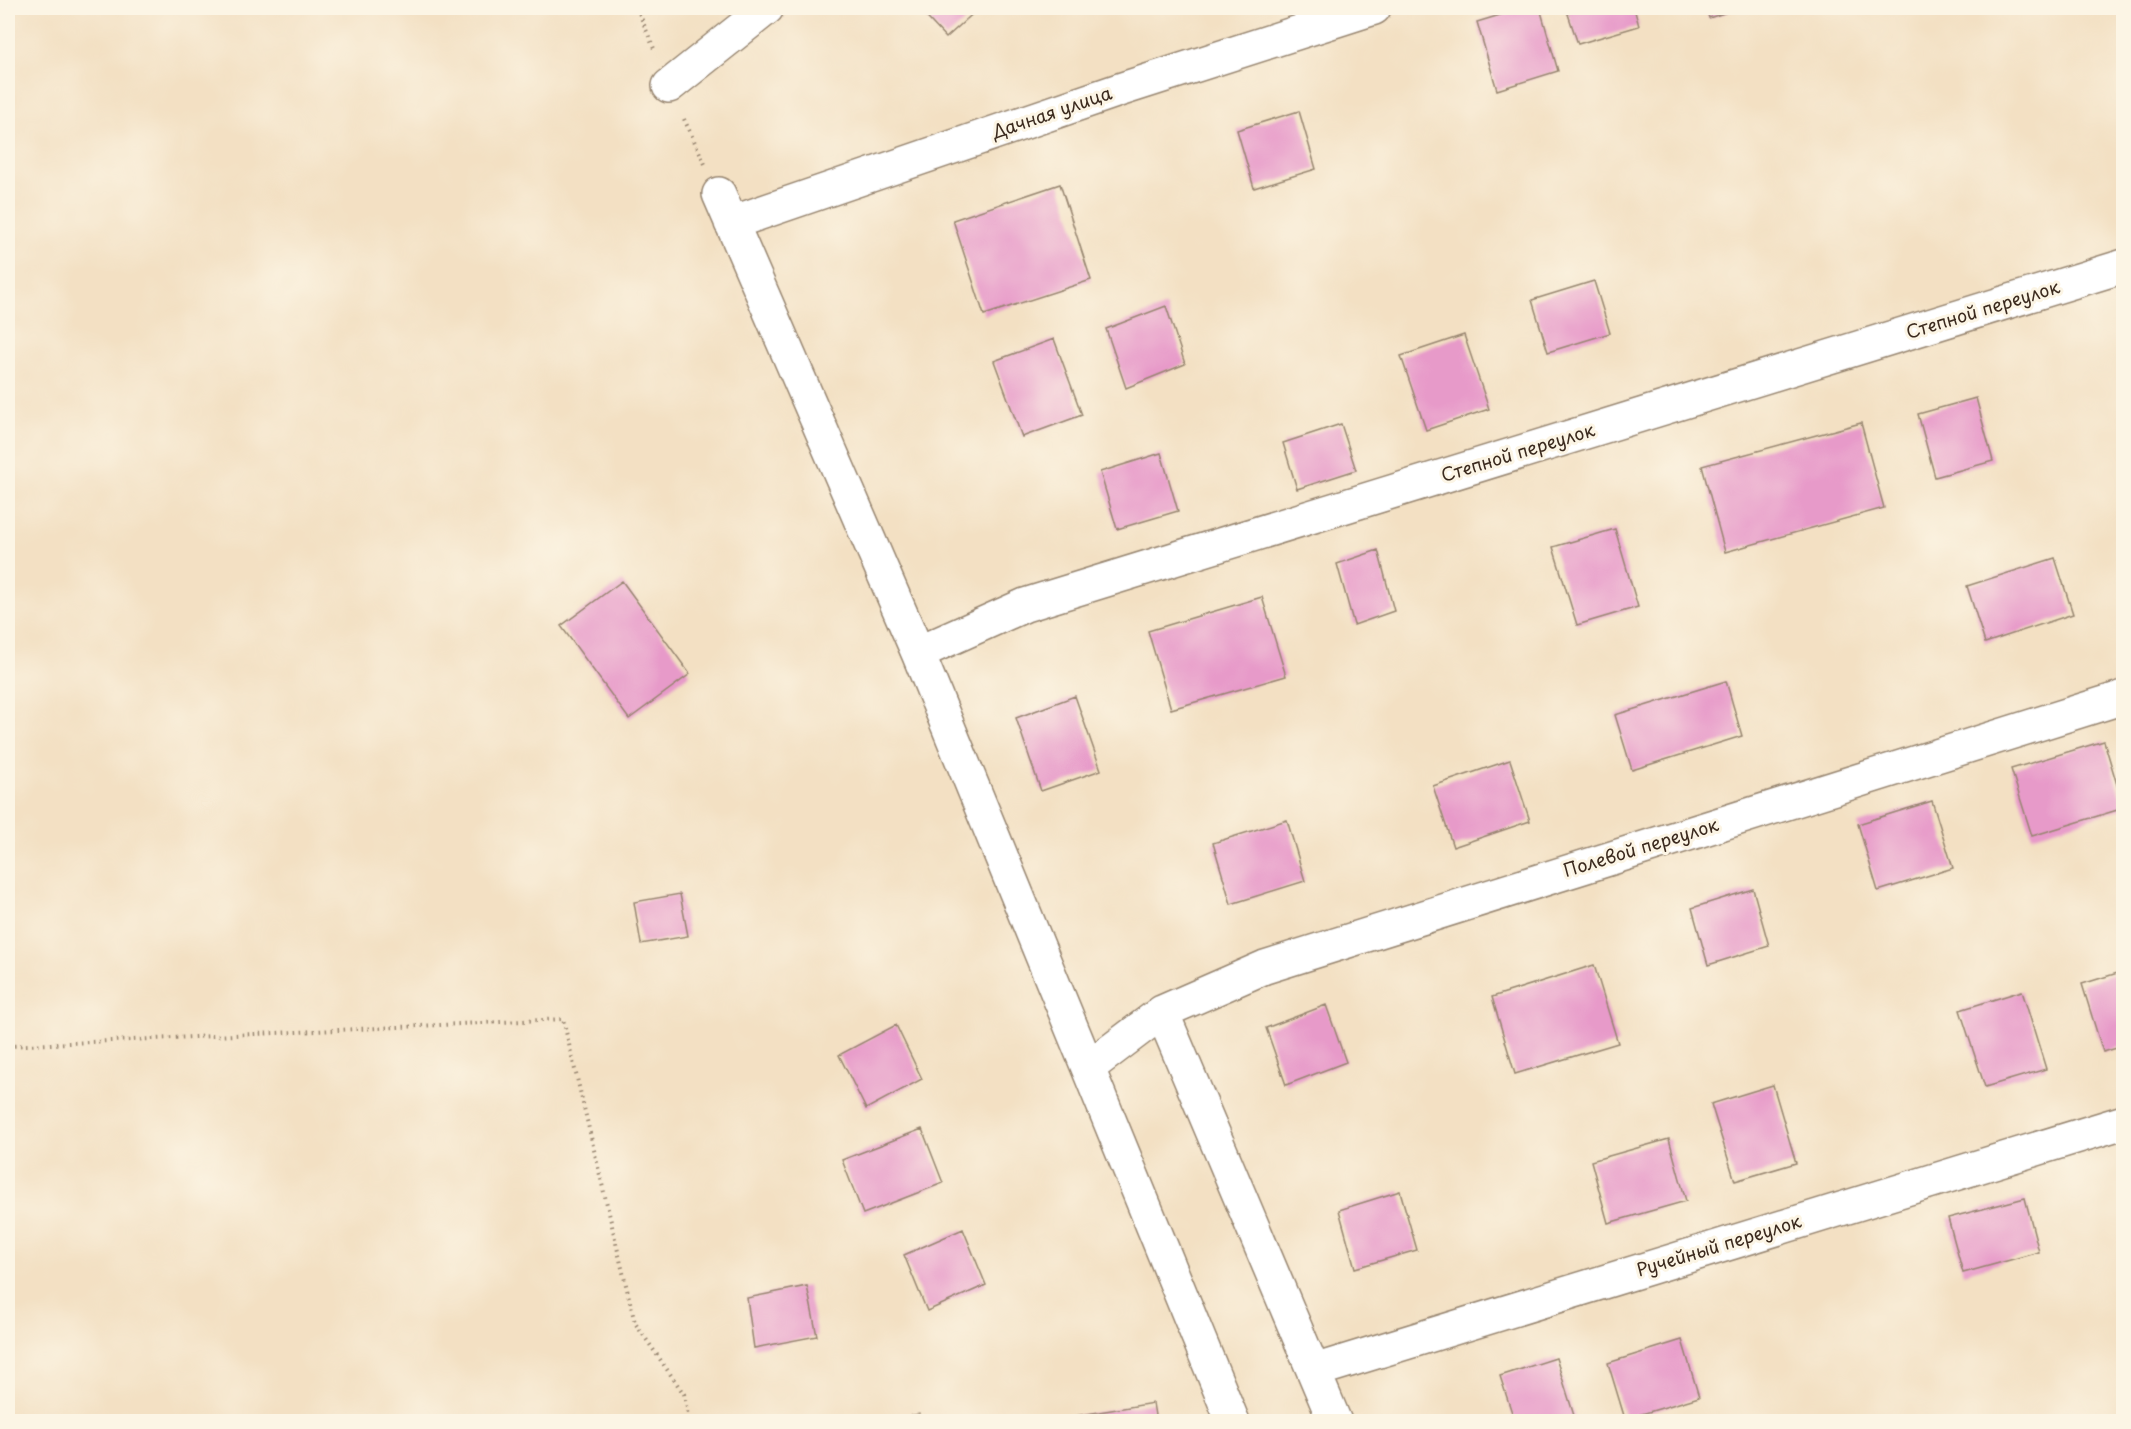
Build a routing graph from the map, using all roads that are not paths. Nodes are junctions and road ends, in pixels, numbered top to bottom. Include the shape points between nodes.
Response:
1 (767, 8) edge
2 (1374, 8) edge
3 (669, 87) dead end
4 (2124, 266) edge
5 (918, 653) junction
6 (2124, 696) edge
7 (1162, 1012) junction
8 (1088, 1068) junction
9 (2124, 1122) edge
10 (1314, 1371) junction
11 (1233, 1422) edge
12 (1335, 1422) edge

1 - 3 street
2 - 5 street, Дачная улица via 725,209
4 - 5 street, Степной переулок via 1025,605
5 - 8 street
6 - 7 street, Полевой переулок via 1265,967
7 - 8 street, Полевой переулок
7 - 10 street
8 - 11 street
9 - 10 street, Ручейный переулок
10 - 12 street

